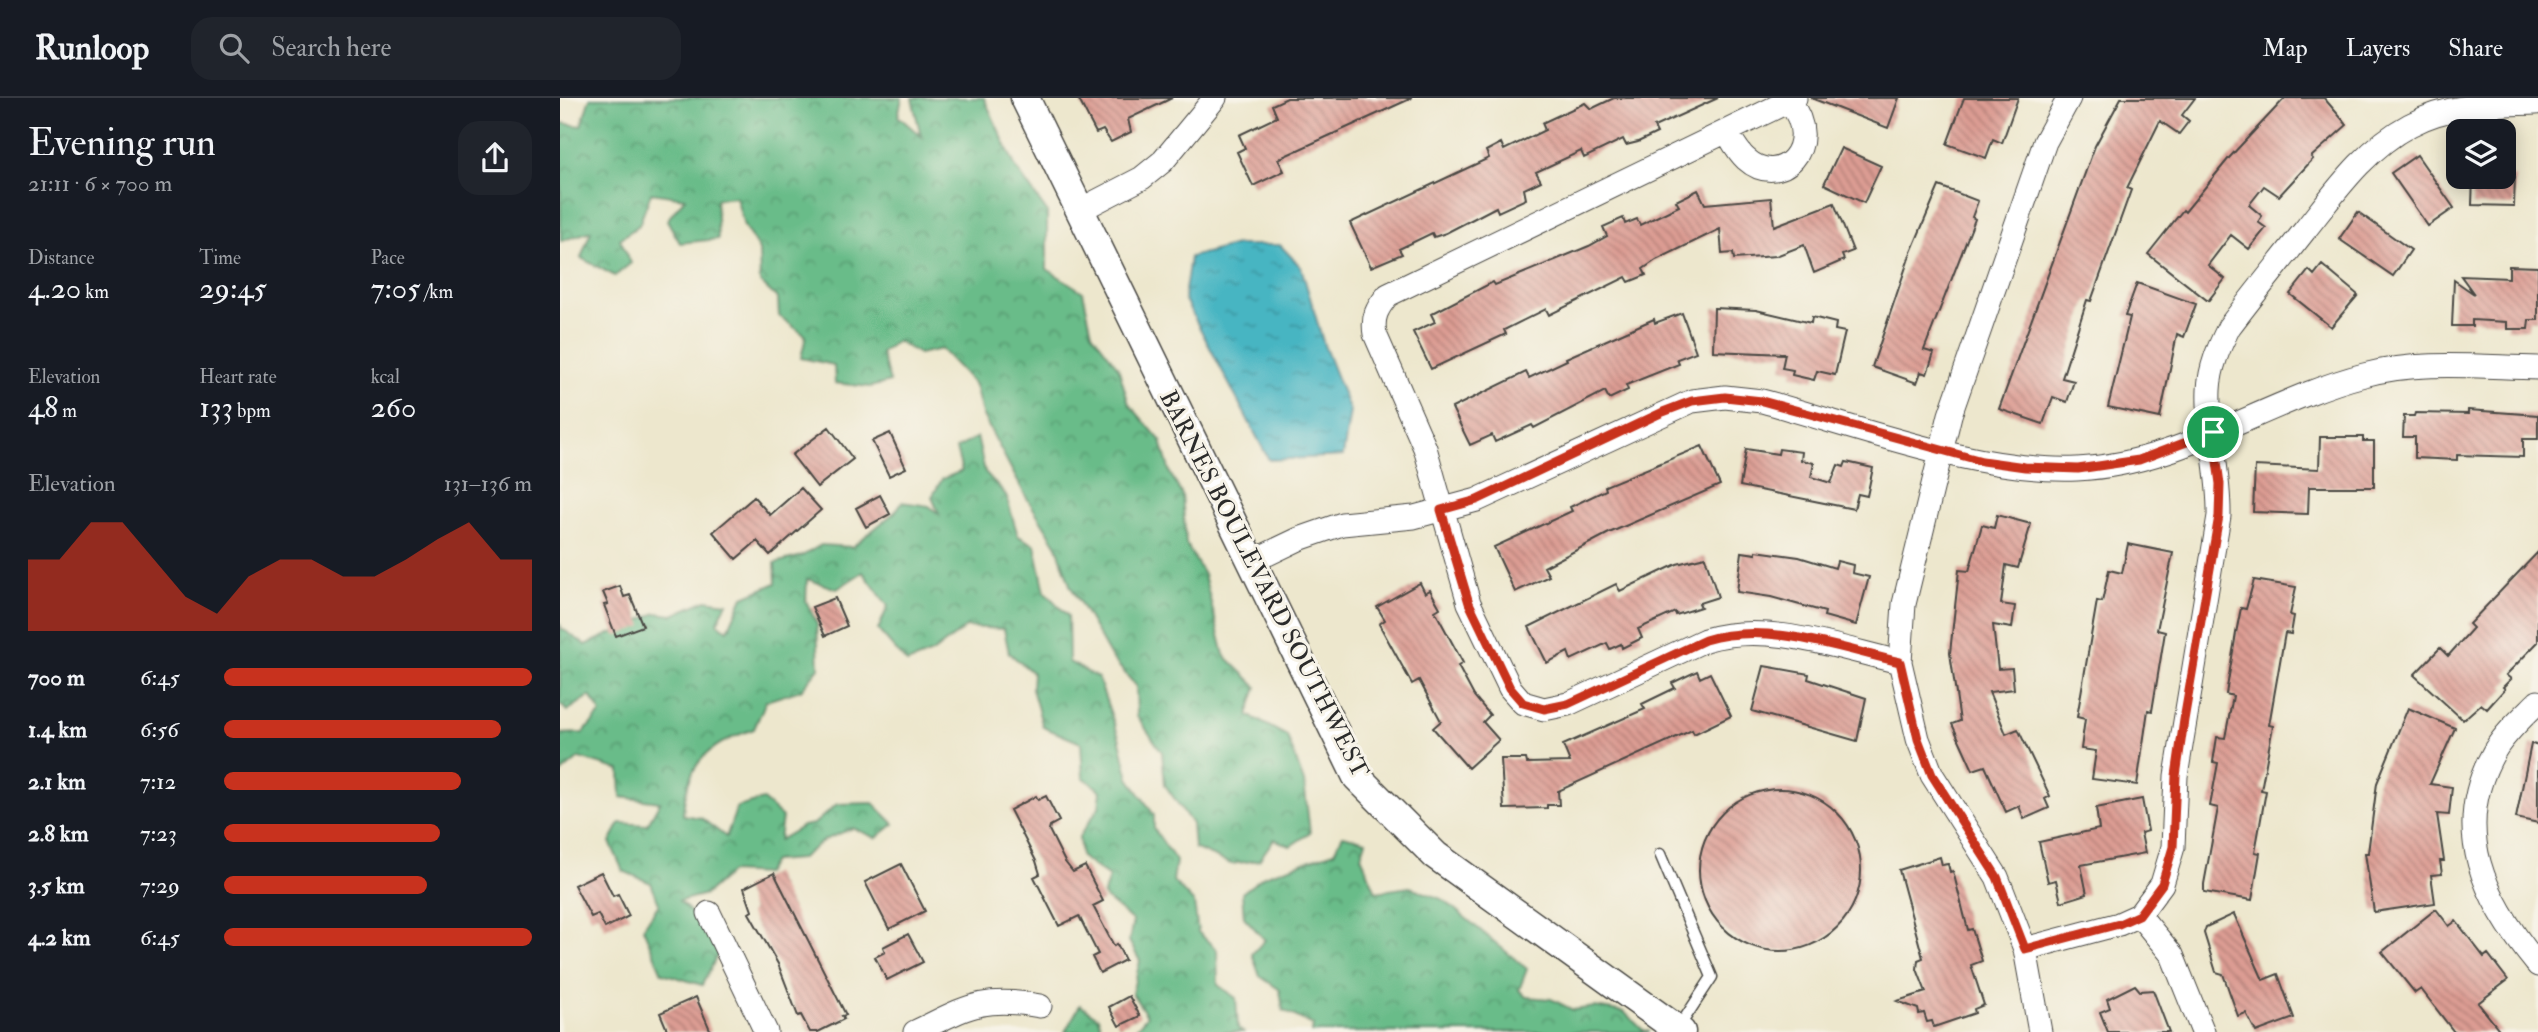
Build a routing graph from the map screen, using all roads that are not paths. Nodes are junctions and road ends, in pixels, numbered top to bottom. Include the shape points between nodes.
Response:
1 (1025, 98) edge
2 (1215, 98) edge
3 (2069, 98) edge
4 (1793, 100) edge
5 (2536, 103) dead end
6 (1727, 132) junction
7 (1080, 210) junction
8 (2538, 368) edge
9 (2213, 432) junction
10 (1941, 450) junction
11 (1441, 510) junction
12 (1251, 562) junction
13 (1900, 662) junction
14 (2538, 702) edge
15 (1660, 854) dead end
16 (709, 913) dead end
17 (2139, 915) junction
18 (2025, 949) junction
19 (2538, 965) edge
20 (1040, 1006) dead end
21 (1679, 1031) edge
22 (766, 1032) edge
23 (915, 1032) edge
24 (2040, 1032) edge
25 (2203, 1032) edge

1 - 7 street, BARNES BOULEVARD SOUTHWEST
2 - 7 street via 1163,161 1142,178
3 - 10 street via 2045,142
4 - 6 street
4 - 6 street via 1804,138 1800,151 1783,166 1757,167 1739,152
5 - 9 street via 2486,104 2438,114 2377,147 2349,174 2229,327 2216,352 2209,389
6 - 11 street via 1388,295 1378,307 1375,334 1425,448
7 - 12 street, BARNES BOULEVARD SOUTHWEST
8 - 9 street via 2411,366 2362,375
9 - 10 street via 2139,460 2078,469 2025,467
9 - 17 street via 2219,516 2176,776 2173,847 2162,884
10 - 11 street via 1762,401 1725,397 1692,401 1663,412 1477,500
10 - 13 street via 1904,604
11 - 12 street via 1342,524
11 - 13 street via 1469,603 1510,688 1523,703 1544,709 1568,704 1728,633 1768,633
12 - 21 street, BARNES BOULEVARD SOUTHWEST via 1357,777 1435,855
13 - 18 street via 1918,739 1932,775 1997,877
14 - 19 street via 2496,748 2486,768 2477,791 2474,835 2492,902
15 - 21 lane via 1712,977
16 - 22 street
17 - 18 street
17 - 25 street via 2172,955
18 - 24 street
20 - 23 street via 1006,999 989,1001

